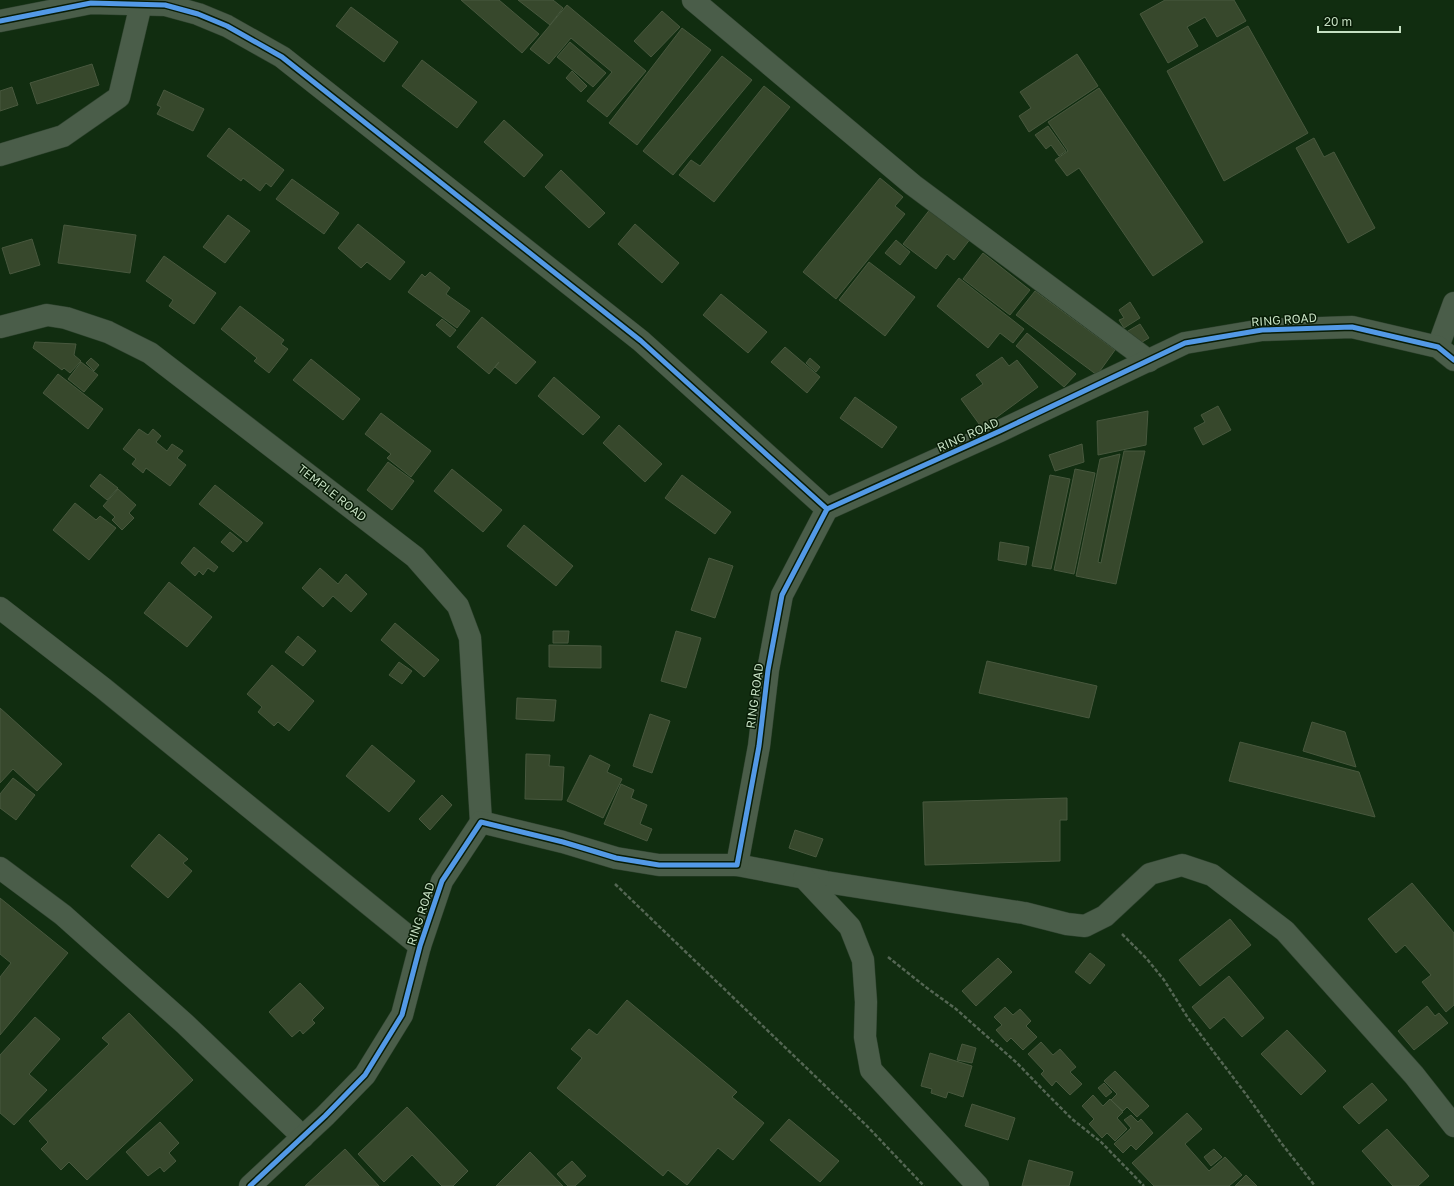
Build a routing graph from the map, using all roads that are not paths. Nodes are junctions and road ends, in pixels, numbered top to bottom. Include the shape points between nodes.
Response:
1 (693, 0) edge
2 (141, 4) junction
3 (0, 21) edge
4 (0, 155) edge
5 (1454, 303) edge
6 (0, 327) edge
7 (1446, 353) edge
8 (1149, 361) junction
9 (827, 509) junction
10 (0, 608) edge
11 (481, 822) junction
12 (737, 865) junction
13 (0, 868) edge
14 (804, 878) junction
15 (420, 946) junction
16 (1454, 1126) edge
17 (303, 1137) junction
18 (250, 1186) edge
19 (978, 1186) edge

1 - 8 street via 913,185
2 - 3 street via 91,3
2 - 4 street via 119,97 63,136
2 - 9 street via 165,5 198,14 227,26 282,57 641,341
5 - 7 street
6 - 11 street, TEMPLE ROAD via 47,316 66,318 129,341 150,353 415,557 458,606 470,638
7 - 8 street, RING ROAD via 1352,327 1262,330 1185,343
8 - 9 street, RING ROAD
9 - 12 street, RING ROAD via 782,595 768,670 759,746
10 - 15 street via 103,688
11 - 12 street via 616,858 659,865
11 - 15 street, RING ROAD via 442,881
12 - 14 street
13 - 17 street via 81,930 185,1024
14 - 16 street via 1024,913 1066,924 1085,926 1105,916 1150,874 1182,865 1212,874 1285,931 1414,1075
14 - 19 street via 850,927 863,960 865,1037 871,1070
15 - 17 street, RING ROAD via 402,1015 365,1075
17 - 18 street, RING ROAD

